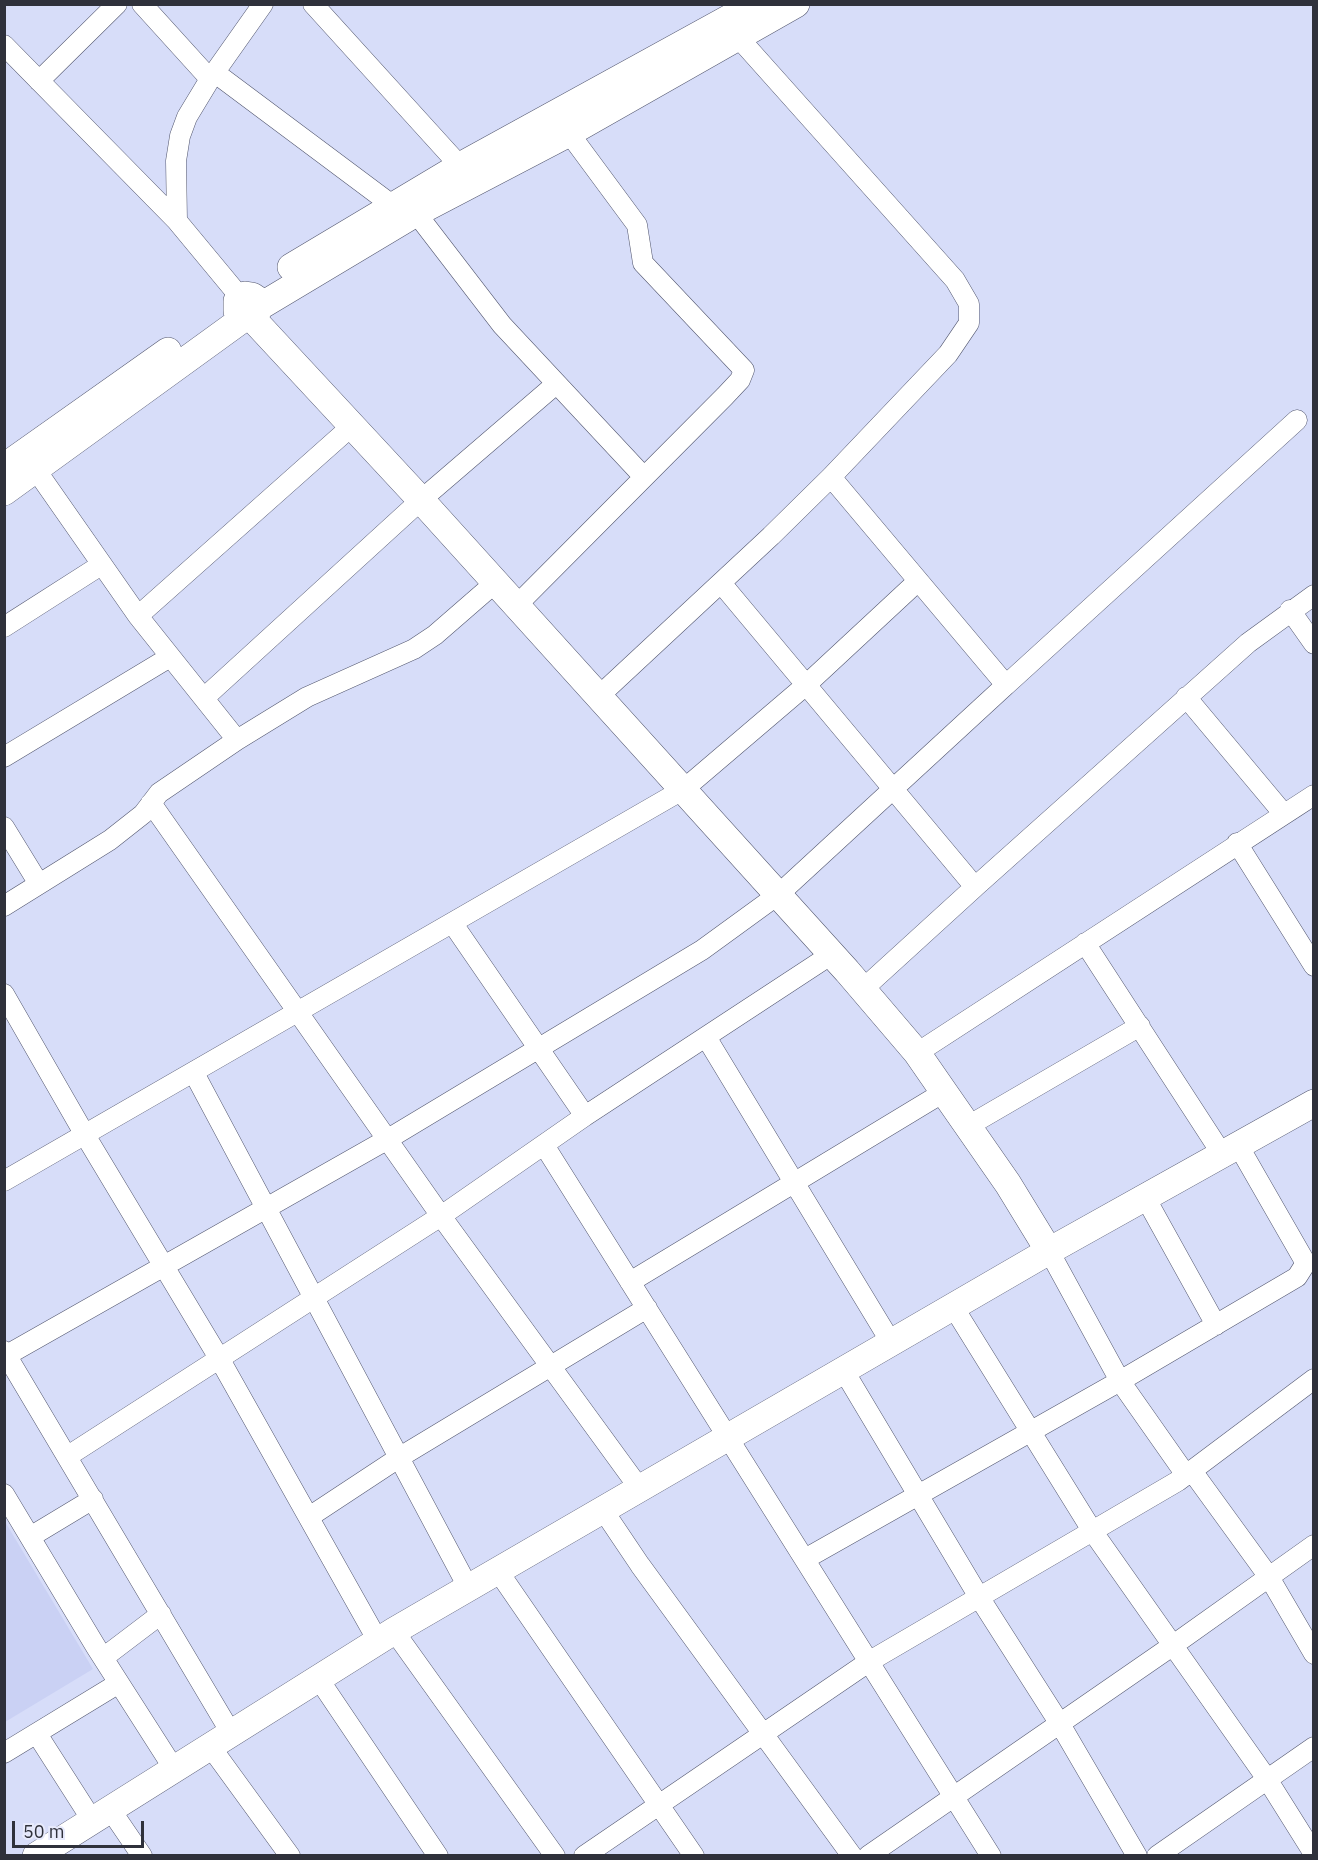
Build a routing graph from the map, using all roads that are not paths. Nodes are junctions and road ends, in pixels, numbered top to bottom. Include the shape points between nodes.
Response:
1 (117, 4) edge
2 (142, 4) edge
3 (262, 4) edge
4 (313, 4) edge
5 (755, 4) edge
6 (796, 4) edge
7 (737, 36) junction
8 (4, 45) edge
9 (212, 76) junction
10 (39, 81) junction
11 (568, 133) junction
12 (460, 166) junction
13 (404, 209) junction
14 (177, 221) junction
15 (246, 306) junction
16 (556, 384) junction
17 (1297, 420) dead end
18 (353, 425) junction
19 (4, 467) edge
20 (36, 471) junction
21 (643, 476) junction
22 (831, 477) junction
23 (4, 492) edge
24 (421, 500) junction
25 (101, 565) junction
26 (918, 581) junction
27 (496, 582) junction
28 (721, 583) junction
29 (1314, 595) edge
30 (517, 606) junction
31 (1290, 610) junction
32 (138, 616) junction
33 (4, 627) edge
34 (1314, 644) edge
35 (170, 657) junction
36 (806, 685) junction
37 (1006, 685) junction
38 (599, 696) junction
39 (1186, 697) junction
40 (204, 698) junction
41 (237, 740) junction
42 (4, 757) edge
43 (892, 787) junction
44 (684, 789) junction
45 (1314, 795) edge
46 (151, 803) junction
47 (1283, 813) junction
48 (4, 827) edge
49 (1237, 843) junction
50 (39, 884) junction
51 (975, 887) junction
52 (779, 894) junction
53 (4, 906) edge
54 (453, 924) junction
55 (1085, 943) junction
56 (832, 954) junction
57 (1314, 966) edge
58 (862, 990) junction
59 (4, 994) edge
60 (298, 1014) junction
61 (1140, 1026) junction
62 (706, 1036) junction
63 (539, 1049) junction
64 (917, 1053) junction
65 (194, 1073) junction
66 (944, 1092) junction
67 (1314, 1103) edge
68 (585, 1116) junction
69 (969, 1126) junction
70 (85, 1135) junction
71 (388, 1139) junction
72 (544, 1145) junction
73 (1230, 1149) junction
74 (4, 1181) edge
75 (794, 1183) junction
76 (1145, 1197) junction
77 (267, 1208) junction
78 (441, 1216) junction
79 (1049, 1251) junction
80 (164, 1268) junction
81 (630, 1282) junction
82 (315, 1296) junction
83 (647, 1308) junction
84 (954, 1308) junction
85 (1216, 1325) junction
86 (892, 1344) junction
87 (6, 1353) edge
88 (219, 1358) junction
89 (552, 1366) junction
90 (844, 1371) junction
91 (1314, 1379) edge
92 (1120, 1381) junction
93 (1031, 1432) junction
94 (729, 1438) junction
95 (68, 1456) junction
96 (400, 1457) junction
97 (1189, 1473) junction
98 (640, 1489) junction
99 (4, 1494) edge
100 (919, 1496) junction
101 (93, 1499) junction
102 (603, 1510) junction
103 (309, 1517) junction
104 (1093, 1532) junction
105 (30, 1537) junction
106 (1314, 1545) edge
107 (805, 1558) junction
108 (498, 1571) junction
109 (1269, 1577) junction
110 (468, 1587) junction
111 (979, 1598) junction
112 (161, 1614) junction
113 (386, 1636) junction
114 (1172, 1646) junction
115 (1314, 1654) edge
116 (104, 1658) junction
117 (870, 1662) junction
118 (318, 1678) junction
119 (119, 1683) junction
120 (1060, 1724) junction
121 (764, 1732) junction
122 (37, 1734) junction
123 (220, 1739) junction
124 (1314, 1747) edge
125 (4, 1753) edge
126 (174, 1769) junction
127 (1267, 1779) junction
128 (955, 1796) junction
129 (658, 1805) junction
130 (101, 1814) junction
131 (1314, 1854) edge
132 (36, 1856) edge
133 (142, 1856) edge
134 (290, 1856) edge
135 (438, 1856) edge
136 (555, 1856) edge
137 (584, 1856) edge
138 (694, 1856) edge
139 (852, 1856) edge
140 (868, 1856) edge
141 (991, 1856) edge
142 (1137, 1856) edge
143 (1156, 1856) edge

1 - 10 street
2 - 9 street
3 - 9 street
4 - 12 street
5 - 12 street
6 - 7 street
7 - 11 street
7 - 22 street via 955,280 969,304 969,323 962,337
8 - 10 street
9 - 13 street
9 - 14 street via 180,136 176,161
10 - 14 street
11 - 13 street
11 - 21 street via 637,225 643,263 744,370 725,396
12 - 13 street
13 - 15 street
13 - 16 street
14 - 15 street
15 - 18 street
15 - 19 street
15 - 20 street
16 - 21 street
16 - 24 street
17 - 37 street
18 - 24 street
18 - 32 street
20 - 23 street
20 - 25 street
21 - 30 street
22 - 26 street
22 - 28 street
24 - 27 street
24 - 40 street
25 - 32 street
25 - 33 street
26 - 36 street
26 - 37 street
27 - 30 street
27 - 41 street via 414,649 307,697
28 - 36 street
28 - 38 street
29 - 31 street
30 - 38 street
31 - 34 street
31 - 39 street
32 - 35 street
35 - 40 street
35 - 42 street
36 - 43 street
36 - 44 street
37 - 43 street
38 - 44 street
39 - 47 street
39 - 51 street
40 - 41 street
41 - 46 street via 170,785
43 - 51 street
43 - 52 street
44 - 52 street
44 - 54 street
45 - 47 street
46 - 50 street via 110,840
46 - 60 street
47 - 49 street
48 - 50 street
49 - 55 street
49 - 57 street
50 - 53 street
51 - 58 street
52 - 56 street
52 - 63 street via 678,966
54 - 60 street
54 - 63 street
55 - 61 street
55 - 64 street
56 - 58 street
56 - 62 street
58 - 64 street
59 - 70 street
60 - 65 street
60 - 71 street
61 - 69 street
61 - 73 street
62 - 68 street
62 - 75 street
63 - 68 street
63 - 71 street
64 - 66 street
65 - 70 street
65 - 77 street
66 - 69 street
66 - 75 street
67 - 73 street
68 - 72 street
69 - 79 street
70 - 74 street
70 - 80 street
71 - 77 street
71 - 78 street
72 - 78 street
72 - 81 street
73 - 76 street
73 - 85 street via 1299,1251 1304,1266 1290,1282
75 - 81 street
75 - 86 street
76 - 79 street
76 - 85 street
77 - 80 street
77 - 82 street
78 - 82 street
78 - 89 street
79 - 84 street
79 - 92 street
80 - 87 street
80 - 88 street
81 - 83 street
82 - 88 street
82 - 96 street
83 - 89 street
83 - 94 street
84 - 86 street
84 - 93 street
85 - 92 street
86 - 90 street
87 - 95 street
88 - 95 street
88 - 103 street
89 - 96 street
89 - 98 street
90 - 94 street
90 - 100 street
91 - 97 street
92 - 93 street
92 - 97 street
93 - 100 street
93 - 104 street
94 - 98 street
94 - 107 street
95 - 101 street
96 - 103 street
96 - 110 street
97 - 104 street
97 - 109 street
98 - 102 street
99 - 105 street
100 - 107 street
100 - 111 street
101 - 105 street
101 - 112 street
102 - 108 street
102 - 121 street
103 - 113 street
104 - 111 street
104 - 114 street
105 - 116 street
106 - 109 street
107 - 117 street
108 - 110 street
108 - 129 street
109 - 114 street
109 - 115 street
110 - 113 street
111 - 117 street
111 - 120 street
112 - 116 street
112 - 123 street
113 - 118 street
113 - 136 street
114 - 120 street
114 - 127 street
116 - 119 street
117 - 121 street
117 - 128 street
118 - 123 street
118 - 135 street
119 - 122 street
119 - 126 street
120 - 128 street
120 - 142 street
121 - 129 street
121 - 139 street
122 - 125 street
122 - 130 street
123 - 126 street
123 - 134 street
124 - 127 street
126 - 130 street
127 - 131 street
127 - 143 street
128 - 140 street
128 - 141 street
129 - 137 street
129 - 138 street
130 - 132 street
130 - 133 street

